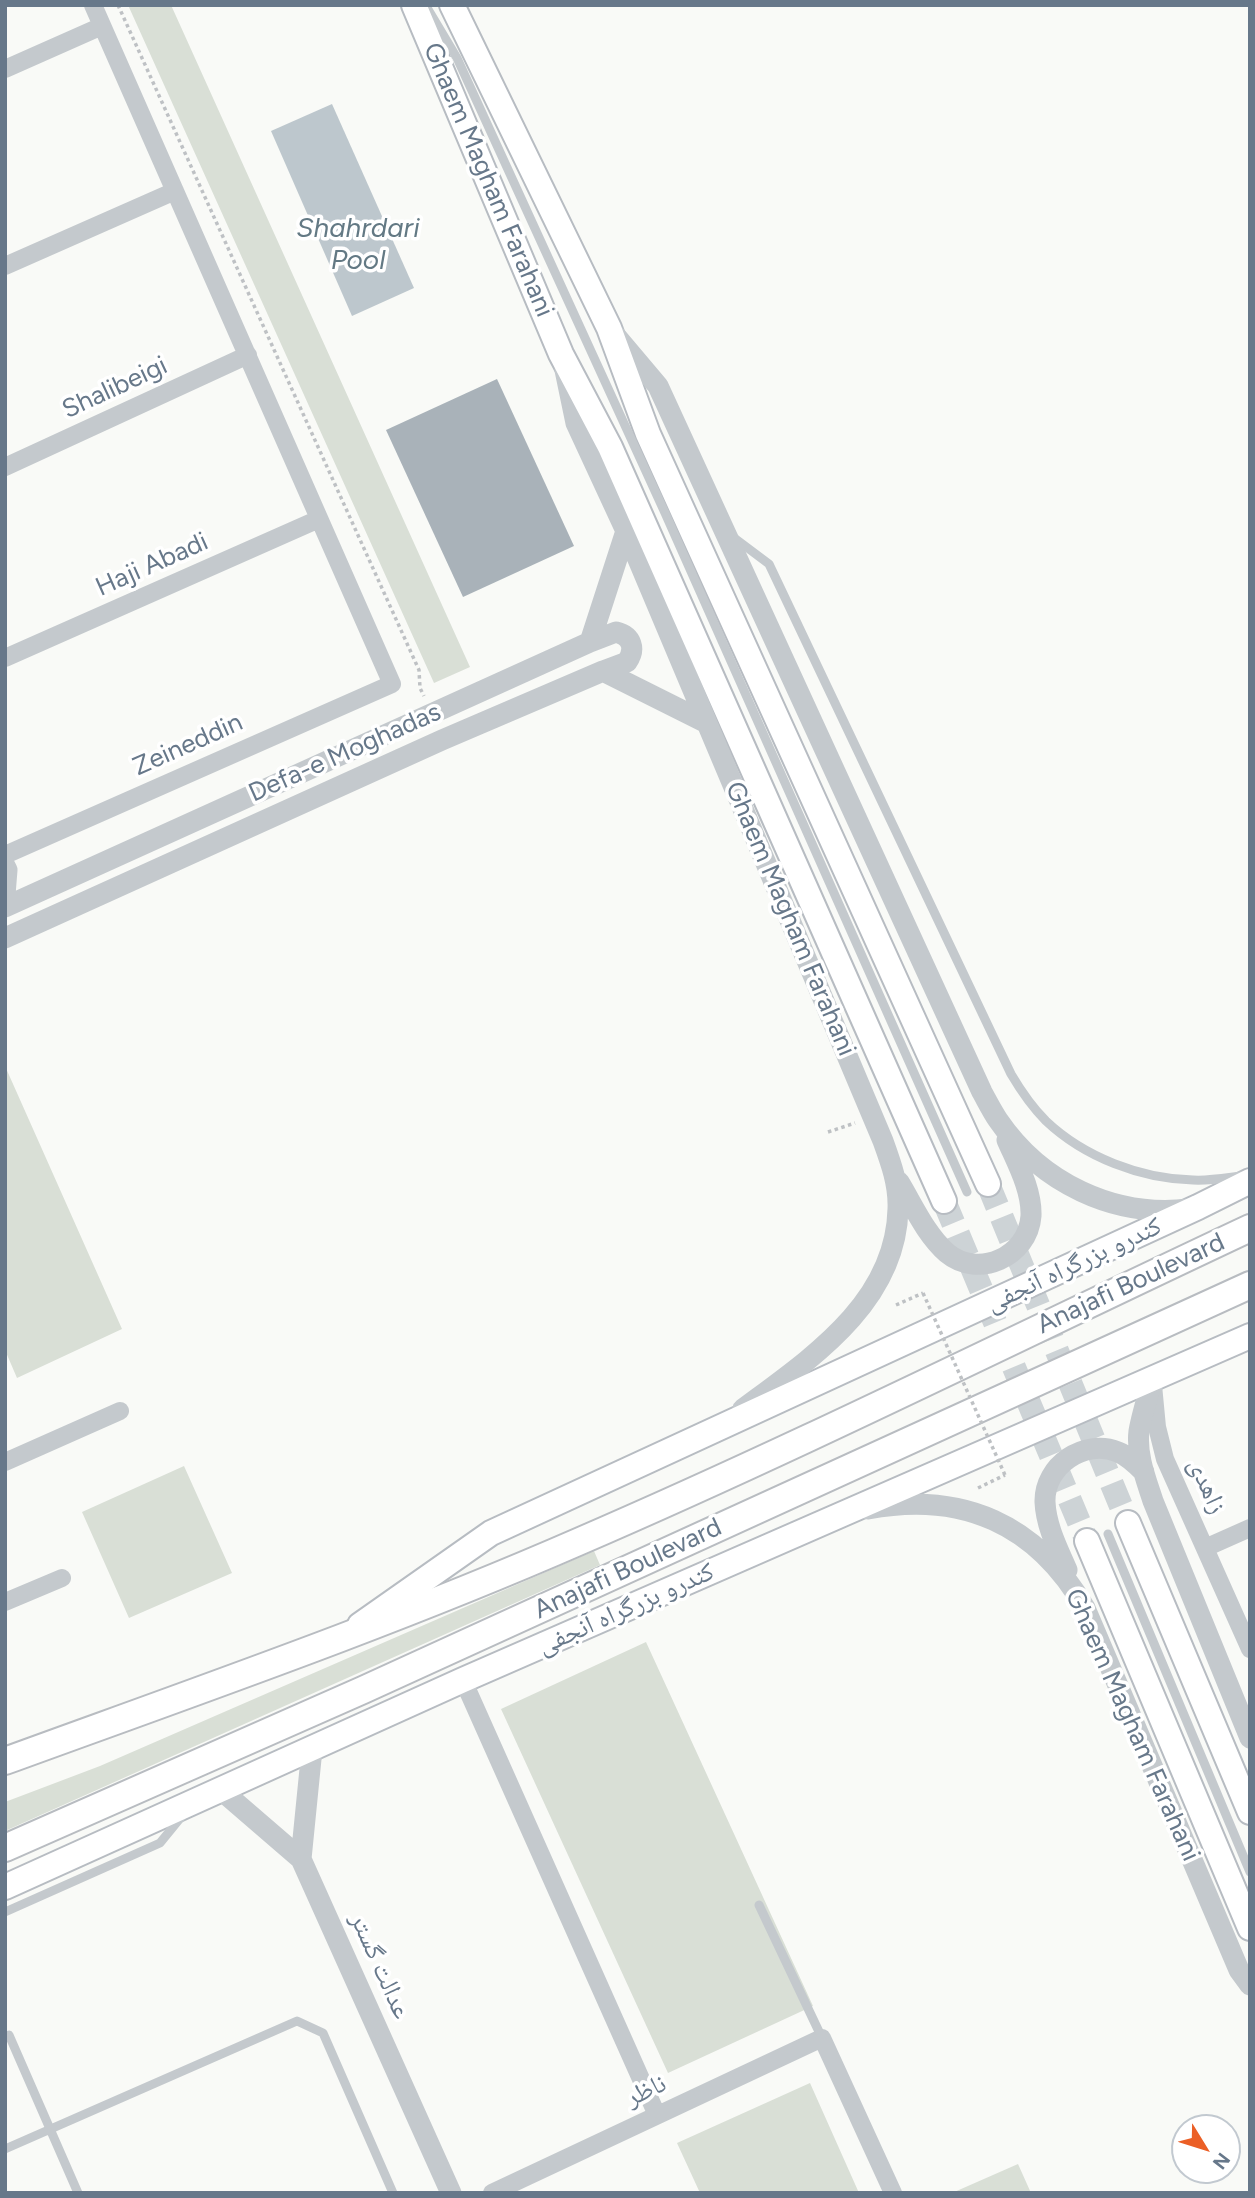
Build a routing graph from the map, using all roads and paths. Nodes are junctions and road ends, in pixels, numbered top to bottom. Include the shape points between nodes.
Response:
1 (93, 5) edge
2 (118, 5) edge
3 (414, 5) edge
4 (425, 5) edge
5 (452, 5) edge
6 (102, 26) junction
7 (5, 69) edge
8 (175, 191) junction
9 (5, 266) edge
10 (609, 328) junction
11 (561, 354) junction
12 (248, 355) junction
13 (5, 467) edge
14 (319, 519) junction
15 (724, 530) junction
16 (626, 531) junction
17 (590, 642) junction
18 (5, 659) edge
19 (603, 671) junction
20 (432, 713) junction
21 (707, 723) junction
22 (5, 855) edge
23 (5, 866) edge
24 (5, 895) edge
25 (5, 908) edge
26 (10, 936) edge
27 (873, 1117) junction
28 (998, 1121) junction
29 (828, 1132) dead end
30 (895, 1174) junction
31 (1250, 1176) edge
32 (1250, 1181) edge
33 (966, 1192) junction
34 (1198, 1208) junction
35 (1250, 1228) edge
36 (1250, 1285) edge
37 (896, 1305) dead end
38 (1250, 1336) edge
39 (1153, 1378) junction
40 (120, 1411) dead end
41 (713, 1431) junction
42 (5, 1462) edge
43 (1144, 1472) junction
44 (978, 1488) dead end
45 (842, 1514) junction
46 (1250, 1528) edge
47 (1108, 1532) junction
48 (1205, 1548) junction
49 (62, 1578) dead end
50 (1074, 1588) junction
51 (5, 1602) edge
52 (340, 1638) junction
53 (1250, 1649) edge
54 (463, 1681) junction
55 (1250, 1738) edge
56 (312, 1749) junction
57 (5, 1761) edge
58 (221, 1790) junction
59 (192, 1803) junction
60 (1250, 1812) edge
61 (5, 1848) edge
62 (301, 1858) junction
63 (1250, 1872) edge
64 (5, 1887) edge
65 (759, 1905) dead end
66 (5, 1912) edge
67 (1250, 1928) edge
68 (1250, 1985) edge
69 (5, 2036) edge
70 (822, 2038) junction
71 (657, 2115) junction
72 (51, 2129) junction
73 (5, 2149) edge
74 (78, 2193) edge
75 (393, 2193) edge
76 (451, 2193) edge
77 (492, 2193) edge
78 (893, 2193) edge

1 - 6 street
2 - 20 path via 419,670 420,688
3 - 11 main road, Ghaem Magham Farahani
4 - 33 lane via 457,58 653,488
5 - 10 main road, Ghaem Magham Farahani
6 - 7 street
6 - 8 street
8 - 9 street
8 - 12 street
10 - 15 street, Ghaem Magham Farahani via 658,386
10 - 33 main road, Ghaem Magham Farahani via 654,447
11 - 16 street, Ghaem Magham Farahani via 576,424
11 - 33 main road, Ghaem Magham Farahani via 610,447
12 - 13 street, Shalibeigi
12 - 14 street
14 - 18 street, Haji Abadi
14 - 22 street, Zeineddin via 392,684
15 - 28 street, Ghaem Magham Farahani
15 - 31 lane via 769,564 1028,1102 1048,1123 1111,1163 1182,1179
16 - 17 street
16 - 21 street, Ghaem Magham Farahani
17 - 19 street, Defa-e Moghadas via 616,632 630,640 632,652 627,662
17 - 20 street, Defa-e Moghadas
19 - 21 street
19 - 26 street, Defa-e Moghadas
20 - 25 street, Defa-e Moghadas
21 - 27 street, Ghaem Magham Farahani
23 - 24 street
25 - 26 street
27 - 29 path
27 - 30 street, Ghaem Magham Farahani
28 - 30 street via 1023,1175 1031,1217 1018,1247 1001,1260 967,1264 947,1253 921,1220
28 - 34 street, Ghaem Magham Farahani via 1044,1169 1083,1193 1127,1207
30 - 41 street, Ghaem Magham Farahani via 895,1232 868,1297 822,1349
32 - 34 main road, کندرو بزرگراه آنجفی
34 - 41 main road, کندرو بزرگراه آنجفی
35 - 52 main road, Anajafi Boulevard via 772,1456 575,1544
36 - 61 main road, Anajafi Boulevard
37 - 44 path, bridge via 923,1293 1005,1475
38 - 39 main road, کندرو بزرگراه آنجفی
39 - 43 street via 1139,1432
39 - 45 main road, کندرو بزرگراه آنجفی
39 - 48 street, زاهدی via 1157,1427 1166,1459
40 - 42 street
41 - 52 main road, کندرو بزرگراه آنجفی via 491,1533
43 - 50 street via 1117,1452 1095,1449 1074,1454 1050,1479 1046,1513
43 - 55 street
45 - 50 street, Ghaem Magham Farahani via 918,1503 967,1510 1028,1540
45 - 54 main road, کندرو بزرگراه آنجفی
46 - 48 street
47 - 60 main road
47 - 63 lane
47 - 67 main road, Ghaem Magham Farahani
48 - 53 street, زاهدی
49 - 51 street
50 - 68 street, Ghaem Magham Farahani via 1239,1970
52 - 57 main road, Anajafi Boulevard
54 - 56 main road, کندرو بزرگراه آنجفی
54 - 71 street
56 - 58 main road, کندرو بزرگراه آنجفی
56 - 62 street
58 - 59 main road, کندرو بزرگراه آنجفی
58 - 62 street, عدالت گستر
59 - 64 main road, کندرو بزرگراه آنجفی
59 - 66 lane via 160,1843
62 - 76 street, عدالت گستر
65 - 70 lane
69 - 72 lane via 9,2035
70 - 71 street, ناظر
70 - 78 street
71 - 77 street, ناظر
72 - 73 lane
72 - 74 lane
72 - 75 lane via 297,2021 323,2033

